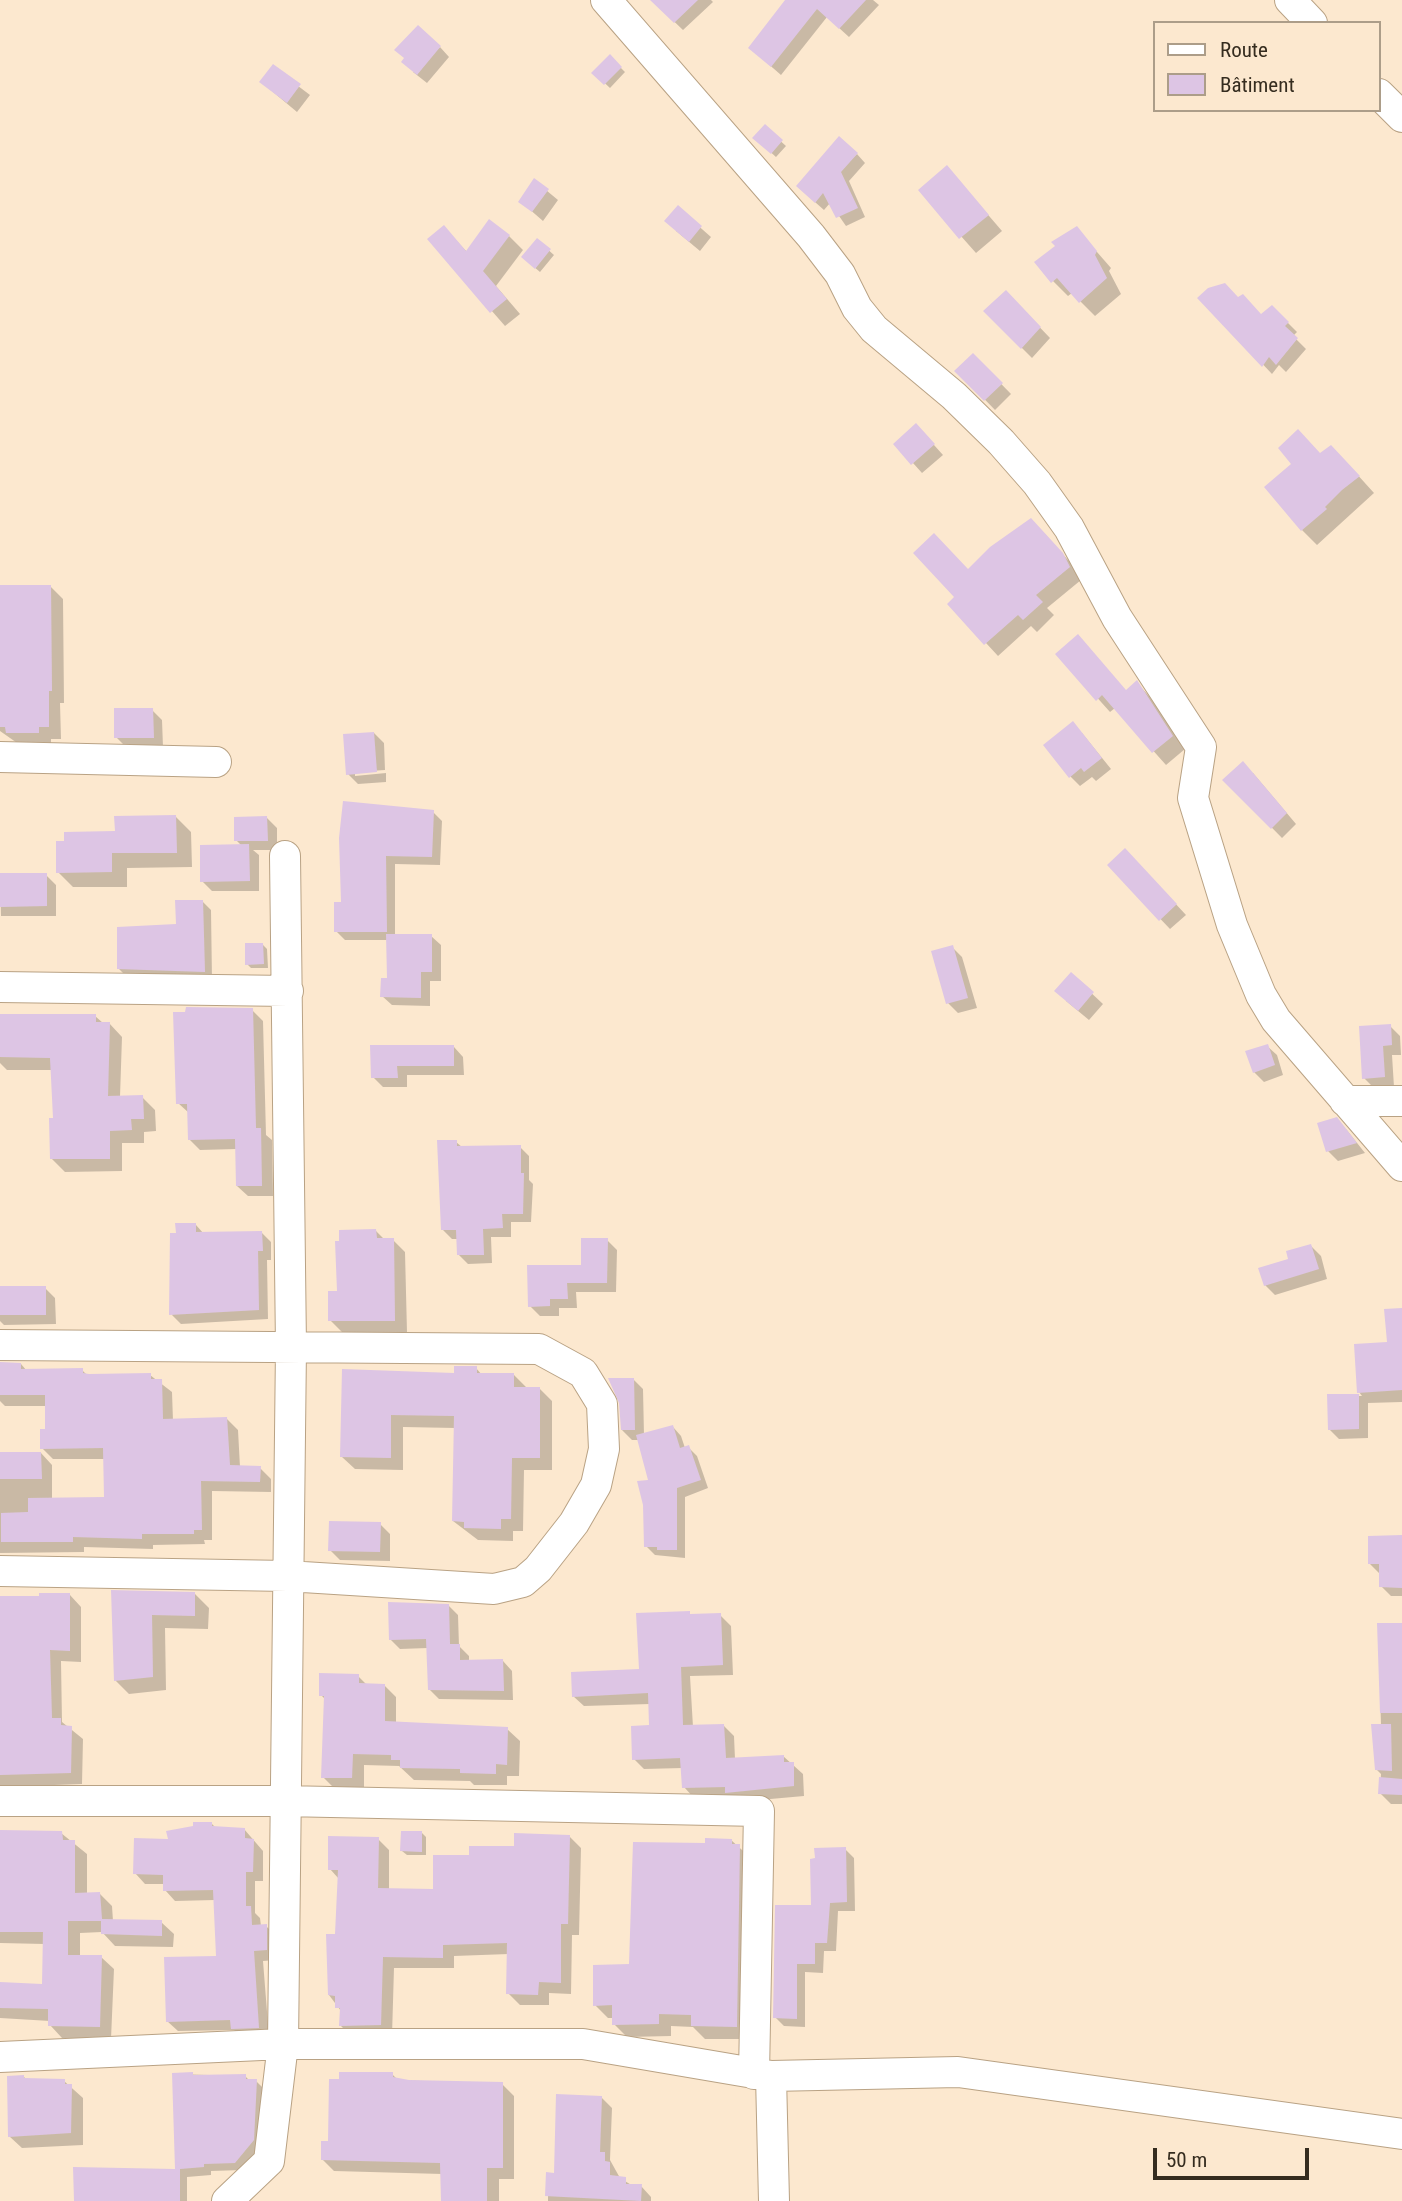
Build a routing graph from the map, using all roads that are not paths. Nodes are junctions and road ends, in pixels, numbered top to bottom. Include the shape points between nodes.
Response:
1 (606, 0) edge
2 (1290, 0) edge
3 (1310, 21) edge
4 (1381, 95) edge
5 (1402, 117) edge
6 (0, 757) edge
7 (216, 762) dead end
8 (285, 856) dead end
9 (0, 987) edge
10 (288, 991) junction
11 (1345, 1101) junction
12 (1402, 1101) edge
13 (1402, 1166) edge
14 (0, 1345) edge
15 (291, 1347) junction
16 (0, 1572) edge
17 (287, 1576) junction
18 (0, 1801) edge
19 (284, 1801) junction
20 (283, 2043) junction
21 (0, 2057) edge
22 (763, 2075) junction
23 (1402, 2134) edge
24 (227, 2201) edge
25 (774, 2201) edge

1 - 11 street via 811,236 874,329 1001,442 1069,528 1117,618 1200,747 1193,798 1232,925 1261,995 1276,1020
2 - 3 street
4 - 5 street
6 - 7 street
8 - 10 street
9 - 10 street
10 - 15 street
11 - 12 street
11 - 13 street
14 - 15 street
15 - 17 street
15 - 17 street via 539,1349 583,1373 602,1404 604,1449 596,1485 574,1522 523,1582 494,1589
16 - 17 street
17 - 19 street
18 - 19 street
19 - 20 street
19 - 22 street via 759,1811
20 - 21 street
20 - 22 street via 583,2044
20 - 24 street via 269,2161
22 - 23 street via 958,2072
22 - 25 street

